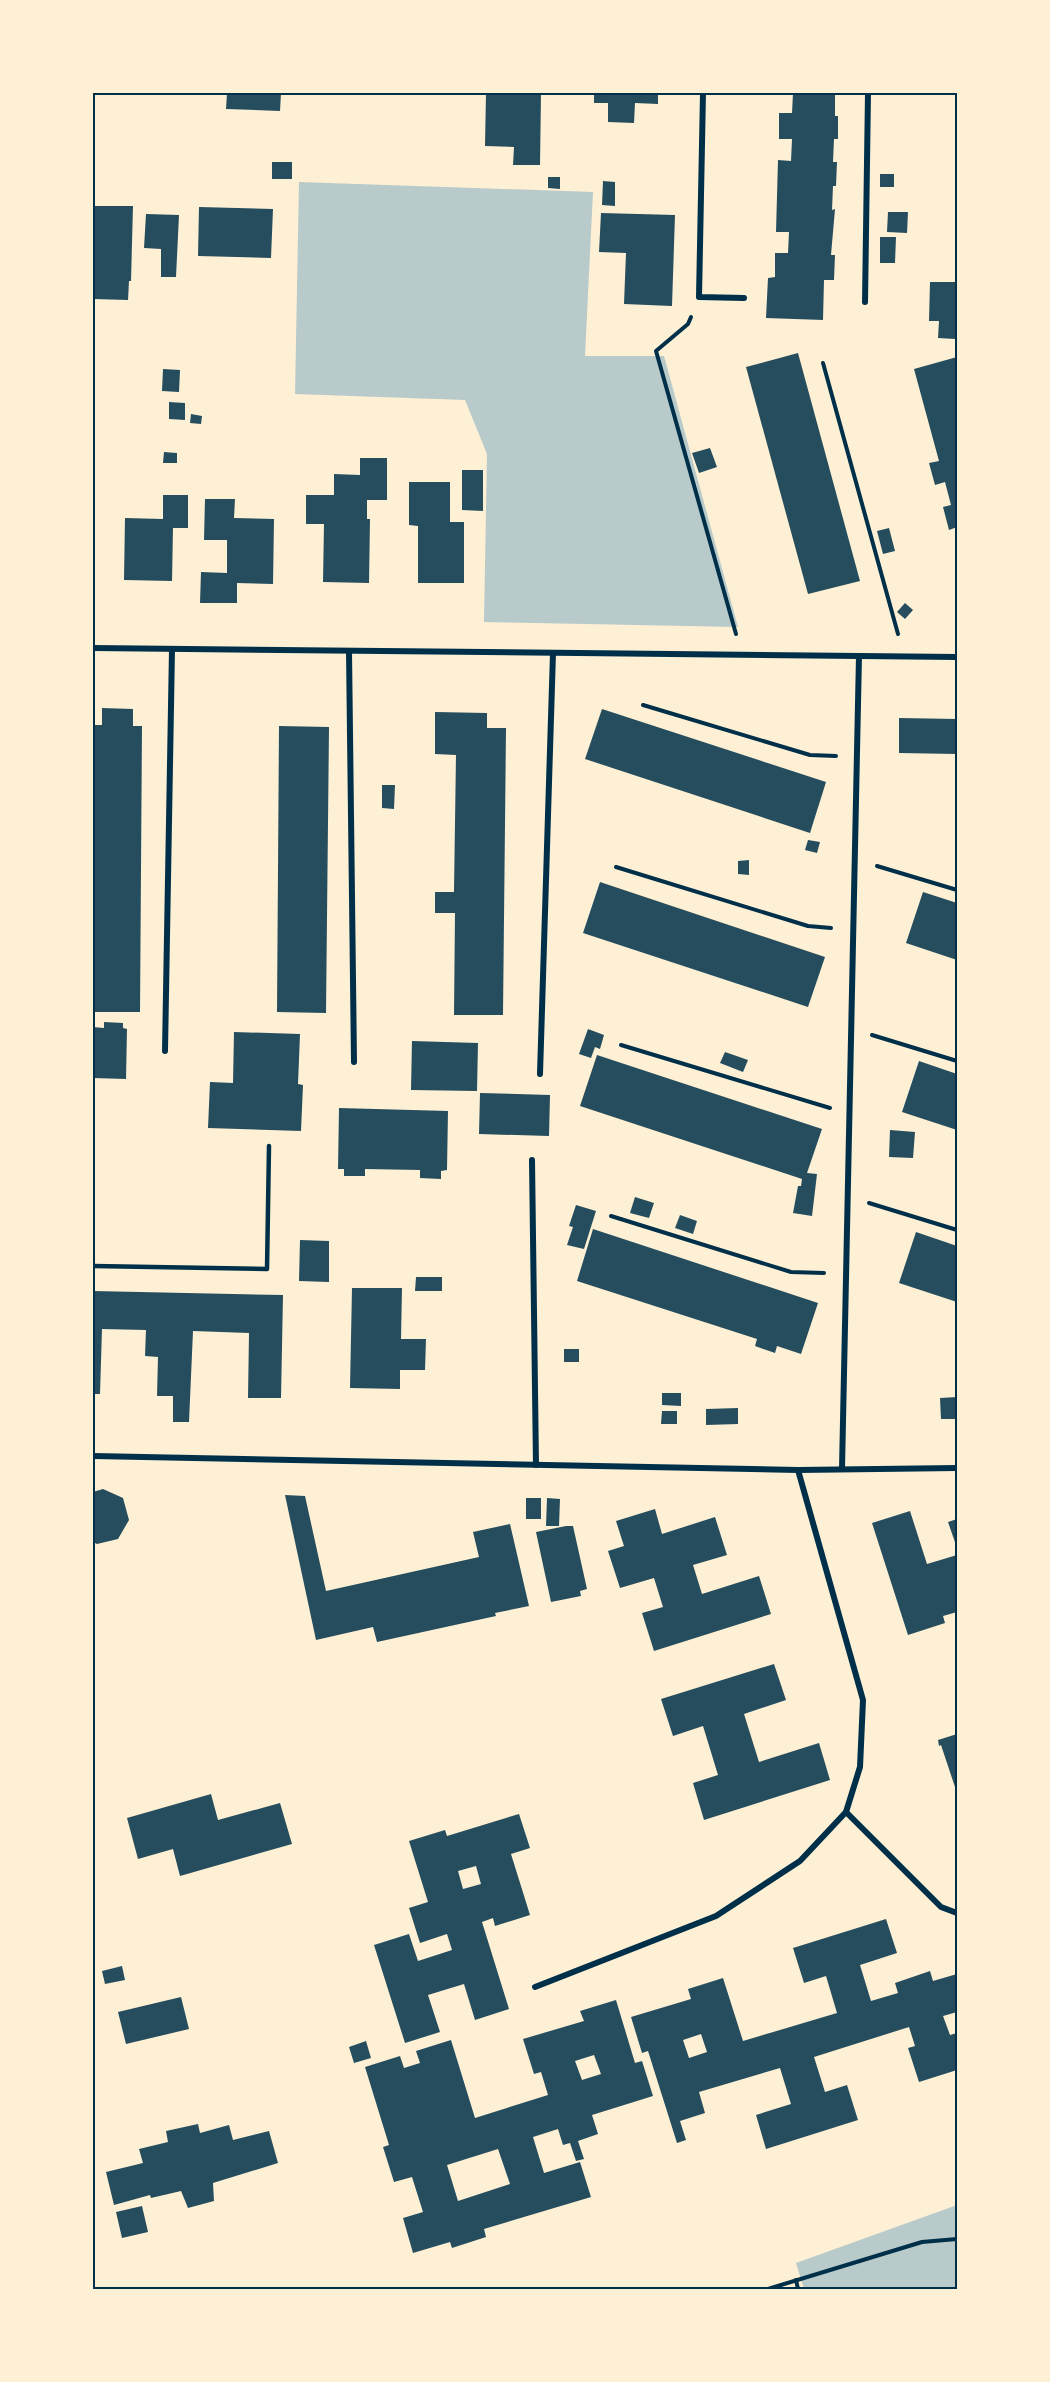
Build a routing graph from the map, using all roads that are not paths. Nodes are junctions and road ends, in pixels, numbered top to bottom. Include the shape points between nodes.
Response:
1 (703, 93) edge
2 (868, 93) edge
3 (744, 298) dead end
4 (865, 302) dead end
5 (93, 648) edge
6 (172, 649) junction
7 (349, 651) junction
8 (553, 653) junction
9 (859, 656) junction
10 (957, 657) edge
11 (165, 1051) dead end
12 (354, 1062) dead end
13 (540, 1074) dead end
14 (269, 1146) dead end
15 (532, 1160) dead end
16 (93, 1266) edge
17 (93, 1456) edge
18 (536, 1465) junction
19 (842, 1468) junction
20 (957, 1468) edge
21 (798, 1470) junction
22 (846, 1812) junction
23 (957, 1913) edge
24 (535, 1987) dead end

1 - 3 street via 699,297
2 - 4 street
5 - 6 street
6 - 7 street
6 - 11 street
7 - 8 street
7 - 12 street
8 - 9 street
8 - 13 street
9 - 10 street
9 - 19 street
14 - 16 lane via 267,1269
15 - 18 street
17 - 18 street
18 - 21 street
19 - 20 street
19 - 21 street
21 - 22 street via 863,1700 860,1767
22 - 23 street via 941,1907
22 - 24 street via 800,1862 716,1916

